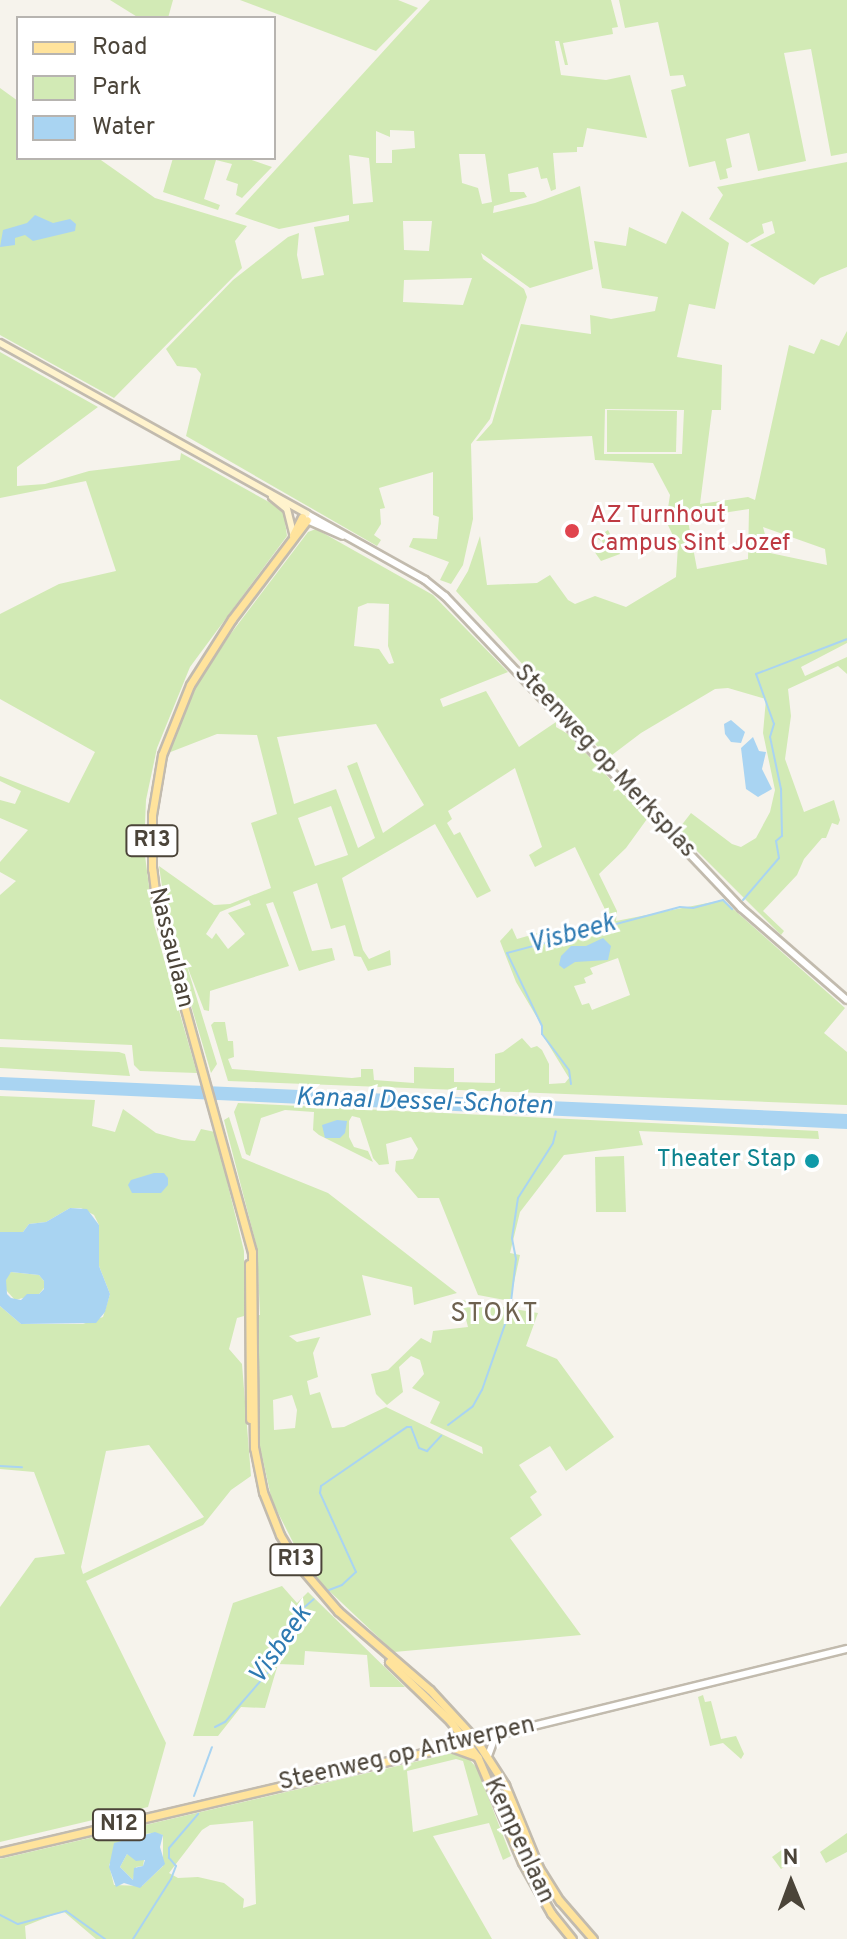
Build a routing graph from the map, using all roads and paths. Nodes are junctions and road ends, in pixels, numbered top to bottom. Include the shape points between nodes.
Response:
1 (2, 343) edge
2 (269, 493) junction
3 (308, 519) junction
4 (293, 534) junction
5 (350, 538) junction
6 (289, 545) junction
7 (847, 1000) edge
8 (378, 1648) junction
9 (847, 1649) edge
10 (450, 1721) junction
11 (496, 1734) junction
12 (472, 1741) junction
13 (447, 1746) junction
14 (488, 1756) junction
15 (478, 1758) junction
16 (494, 1790) junction
17 (516, 1812) junction
18 (0, 1852) edge
19 (572, 1939) edge
20 (593, 1939) edge

1 - 2 main road
2 - 3 main road
2 - 4 main road via 287,509
3 - 4 main road, Nassaulaan / R13
3 - 5 street, Steenweg op Merksplas
3 - 5 street, Steenweg op Merksplas
3 - 6 main road, Nassaulaan / R13
4 - 6 main road, Nassaulaan / R13
5 - 7 street, Steenweg op Merksplas via 445,596 741,908
6 - 8 main road, Nassaulaan / R13 via 217,640 171,727 156,785 153,883 248,1237 249,1406 263,1492 296,1562
8 - 10 main road, Nassaulaan / R13
8 - 12 main road, Nassaulaan / R13 via 430,1690
9 - 11 street, Steenweg op Antwerpen
10 - 12 main road, Nassaulaan / R13
10 - 13 main road via 453,1734
11 - 12 street, Steenweg op Antwerpen
11 - 14 street
12 - 13 main road, Steenweg op Antwerpen / N12
12 - 14 main road, Kempenlaan / R13
12 - 15 main road, Kempenlaan / R13
13 - 15 main road
13 - 18 main road, Steenweg op Antwerpen / N12
14 - 17 main road, Kempenlaan / R13
15 - 16 main road, Kempenlaan / R13
16 - 17 main road, R13 via 501,1789
16 - 19 main road, Kempenlaan / R13 via 522,1862
17 - 20 main road, Kempenlaan / R13 via 539,1868

